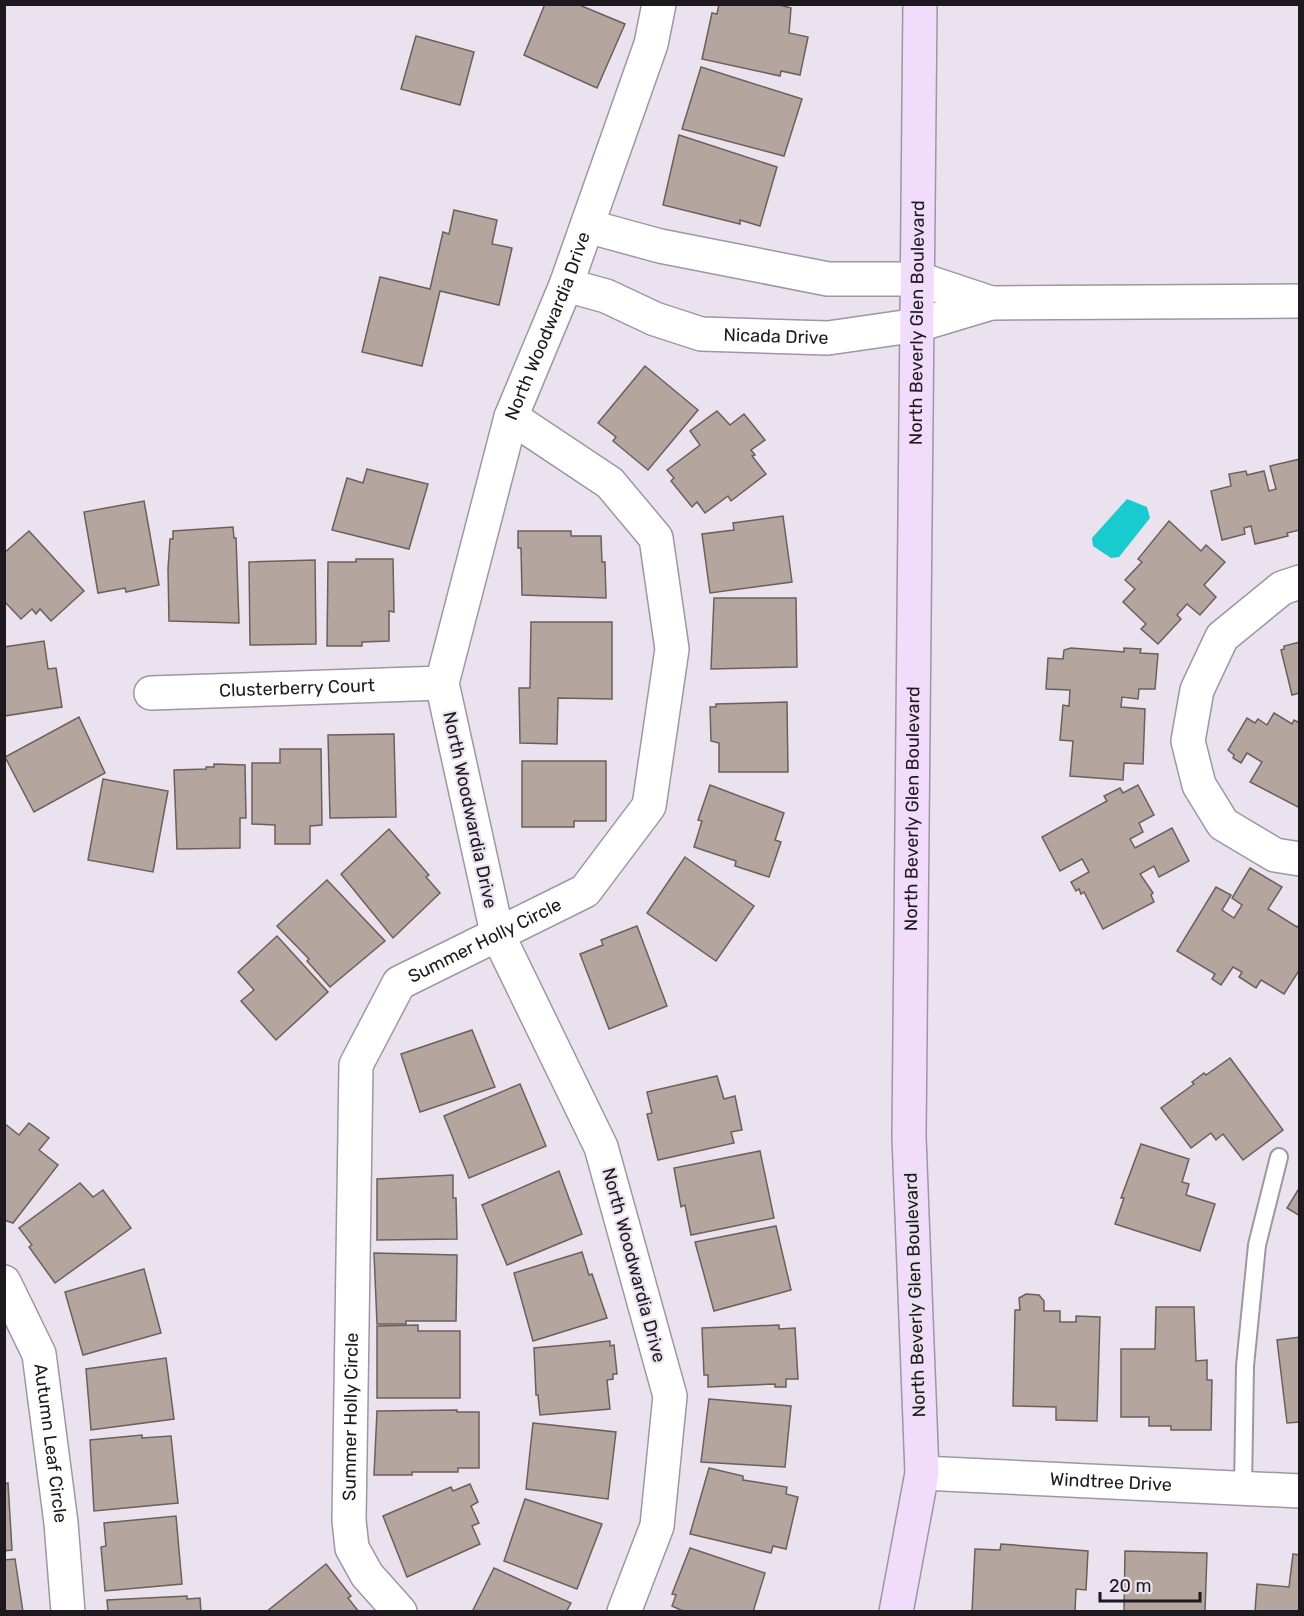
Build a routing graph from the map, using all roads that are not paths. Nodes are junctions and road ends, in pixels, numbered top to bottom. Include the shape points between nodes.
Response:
1 (659, 4) edge
2 (920, 4) edge
3 (587, 226) junction
4 (919, 279) junction
5 (566, 285) junction
6 (1299, 301) edge
7 (991, 303) junction
8 (918, 325) junction
9 (511, 417) junction
10 (1299, 582) edge
11 (442, 683) junction
12 (151, 693) dead end
13 (1299, 859) edge
14 (498, 933) junction
15 (1279, 1157) dead end
16 (4, 1282) edge
17 (922, 1473) junction
18 (1244, 1488) junction
19 (1299, 1491) edge
20 (68, 1611) edge
21 (400, 1611) edge
22 (624, 1611) edge
23 (896, 1611) edge

1 - 3 street, North Woodwardia Drive via 651,44
2 - 4 main road, North Beverly Glen Boulevard
3 - 4 street, Nicada Drive via 660,246 828,279
3 - 5 street, North Woodwardia Drive
4 - 7 street, Nicada Drive
4 - 8 main road, North Beverly Glen Boulevard
5 - 8 street, Nicada Drive via 606,296 655,319 701,334 828,338
5 - 9 street, North Woodwardia Drive
6 - 7 street, Nicada Drive
7 - 8 street, Nicada Drive
8 - 17 main road, North Beverly Glen Boulevard via 909,1137
9 - 11 street, North Woodwardia Drive
9 - 14 street, Summer Holly Circle via 610,483 656,538 672,648 649,806 585,891
10 - 13 street via 1282,588 1222,637 1197,690 1188,741 1199,784 1223,824 1275,855
11 - 12 street, Clusterberry Court
11 - 14 street, North Woodwardia Drive
14 - 21 street, Summer Holly Circle via 399,983 356,1065 349,1520 352,1548 367,1575
14 - 22 street, North Woodwardia Drive via 601,1147 670,1396 657,1526
15 - 18 lane via 1257,1245 1245,1366
16 - 20 street, Autumn Leaf Circle via 39,1354
17 - 18 street, Windtree Drive
17 - 23 main road, North Beverly Glen Boulevard
18 - 19 street, Windtree Drive

